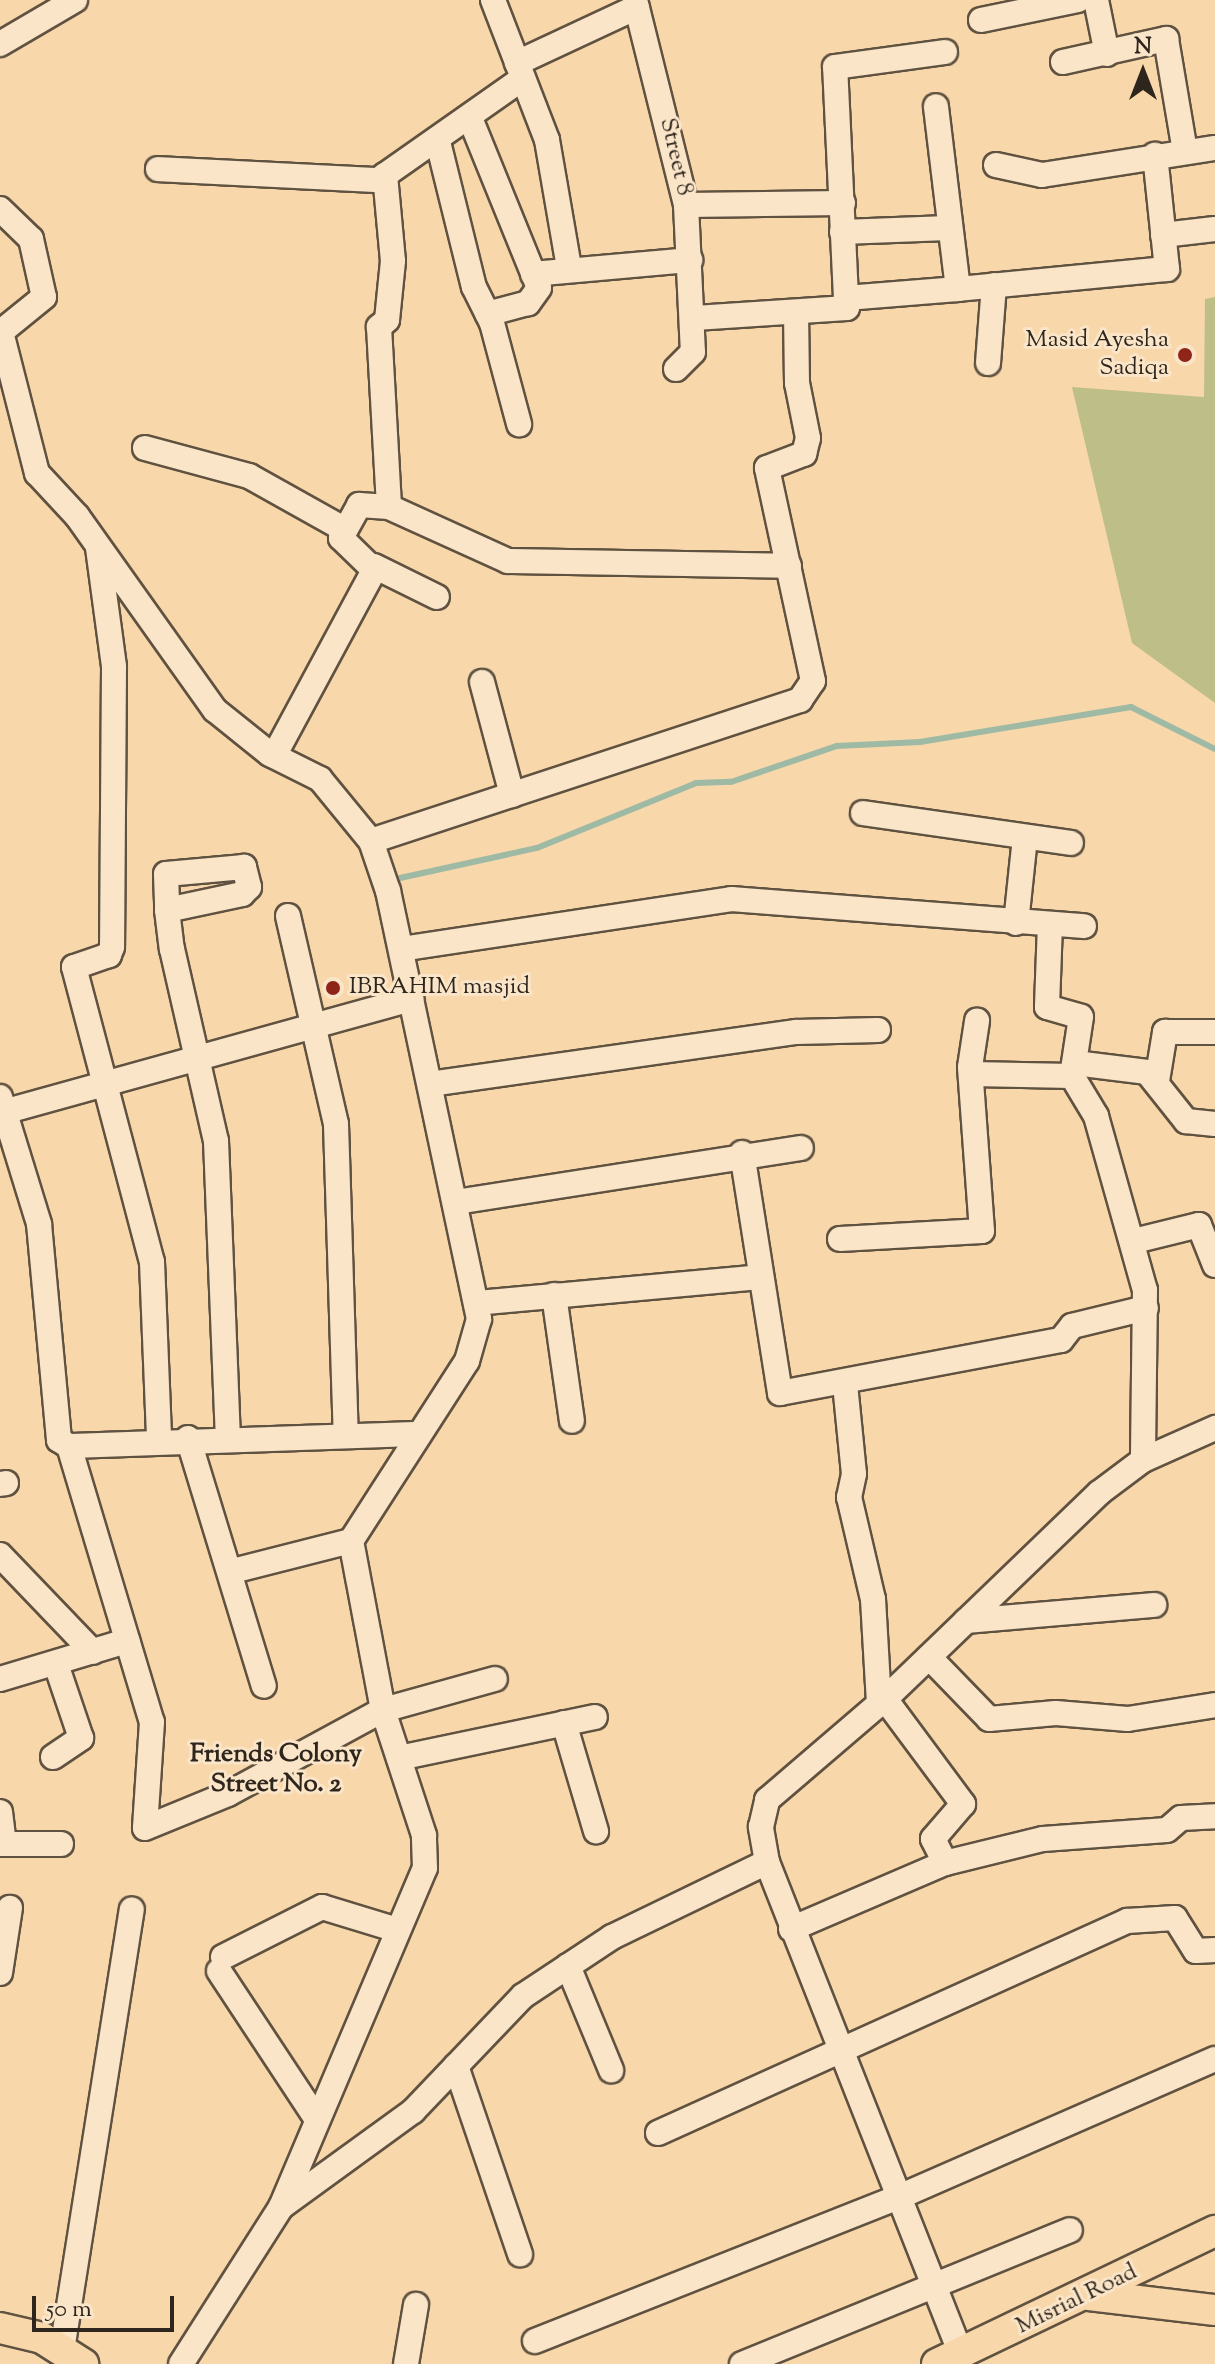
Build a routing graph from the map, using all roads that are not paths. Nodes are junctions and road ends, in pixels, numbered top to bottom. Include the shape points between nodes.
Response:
1 (75, 0) edge
2 (493, 0) edge
3 (1078, 0) edge
4 (1096, 0) edge
5 (636, 3) edge
6 (981, 20) dead end
7 (1, 43) edge
8 (945, 52) dead end
9 (1107, 54) junction
10 (1063, 62) dead end
11 (520, 71) junction
12 (936, 106) dead end
13 (470, 118) junction
14 (438, 142) junction
15 (1215, 148) edge
16 (1185, 151) junction
17 (1155, 155) junction
18 (996, 165) dead end
19 (158, 169) dead end
20 (385, 175) junction
21 (843, 203) junction
22 (686, 205) junction
23 (0, 209) edge
24 (948, 228) junction
25 (1215, 229) edge
26 (842, 232) junction
27 (1163, 235) junction
28 (690, 260) junction
29 (569, 267) junction
30 (533, 274) junction
31 (994, 285) junction
32 (958, 289) junction
33 (846, 298) junction
34 (796, 312) junction
35 (487, 314) junction
36 (695, 318) junction
37 (1, 329) edge
38 (988, 363) dead end
39 (676, 369) dead end
40 (519, 424) dead end
41 (145, 448) dead end
42 (389, 507) junction
43 (342, 528) junction
44 (98, 548) junction
45 (374, 566) junction
46 (789, 566) junction
47 (437, 597) dead end
48 (482, 682) dead end
49 (274, 756) junction
50 (512, 795) junction
51 (863, 813) dead end
52 (1025, 838) junction
53 (371, 841) junction
54 (1071, 843) dead end
55 (167, 910) dead end
56 (288, 916) dead end
57 (1016, 923) junction
58 (1050, 924) junction
59 (1084, 926) dead end
60 (401, 949) junction
61 (412, 999) junction
62 (977, 1021) dead end
63 (315, 1025) junction
64 (878, 1030) dead end
65 (1215, 1032) edge
66 (197, 1056) junction
67 (1073, 1070) junction
68 (972, 1074) junction
69 (1157, 1081) junction
70 (103, 1082) junction
71 (430, 1084) junction
72 (1, 1108) edge
73 (1215, 1124) edge
74 (801, 1148) dead end
75 (742, 1153) junction
76 (456, 1202) junction
77 (840, 1239) dead end
78 (1134, 1241) junction
79 (1215, 1265) edge
80 (759, 1277) junction
81 (554, 1295) junction
82 (476, 1303) junction
83 (1146, 1308) junction
84 (845, 1384) junction
85 (572, 1421) dead end
86 (1215, 1428) edge
87 (417, 1434) junction
88 (346, 1435) junction
89 (228, 1437) junction
90 (188, 1438) junction
91 (159, 1439) junction
92 (69, 1446) junction
93 (1143, 1460) junction
94 (351, 1541) junction
95 (0, 1555) edge
96 (233, 1571) junction
97 (1154, 1605) dead end
98 (966, 1621) junction
99 (127, 1641) junction
100 (93, 1652) junction
101 (929, 1657) junction
102 (56, 1664) junction
103 (0, 1679) edge
104 (495, 1679) dead end
105 (264, 1686) dead end
106 (882, 1701) junction
107 (1215, 1705) edge
108 (383, 1710) junction
109 (595, 1717) dead end
110 (564, 1723) junction
111 (53, 1757) dead end
112 (399, 1758) junction
113 (0, 1812) edge
114 (1215, 1816) edge
115 (596, 1831) dead end
116 (2, 1844) edge
117 (61, 1844) dead end
118 (767, 1862) junction
119 (945, 1863) junction
120 (10, 1908) dead end
121 (132, 1910) dead end
122 (791, 1929) junction
123 (397, 1930) junction
124 (2, 1944) edge
125 (1215, 1950) edge
126 (568, 1966) junction
127 (0, 1973) edge
128 (842, 2050) junction
129 (1215, 2059) edge
130 (456, 2066) junction
131 (611, 2070) dead end
132 (316, 2118) junction
133 (658, 2133) dead end
134 (899, 2197) junction
135 (281, 2207) junction
136 (1070, 2230) dead end
137 (1215, 2231) edge
138 (520, 2254) dead end
139 (933, 2286) junction
140 (1089, 2295) junction
141 (416, 2305) dead end
142 (1213, 2317) edge
143 (0, 2328) edge
144 (535, 2341) dead end
145 (73, 2357) edge
146 (949, 2359) edge
147 (181, 2364) edge
148 (406, 2364) edge
149 (742, 2364) edge

1 - 7 street
2 - 11 street
3 - 6 street
4 - 9 street
5 - 11 street
5 - 22 street, Street 8
8 - 21 street via 835,67
9 - 10 street
9 - 16 street via 1166,39
11 - 13 street
11 - 29 street via 555,166
12 - 24 street
13 - 14 street
13 - 30 street
14 - 20 street
14 - 35 street
15 - 16 street
16 - 17 street
17 - 18 street via 1042,175
17 - 27 street
19 - 20 street via 223,167 345,182
20 - 42 street via 393,261 387,320 379,327
21 - 22 street
21 - 26 street
22 - 28 street, Street 8
23 - 37 street via 31,239 44,297
24 - 26 street
24 - 32 street
25 - 27 street
26 - 33 street
27 - 31 street via 1167,269
28 - 29 street
28 - 36 street, Street 8
29 - 30 street
30 - 35 street via 537,298
31 - 32 street
31 - 38 street
32 - 33 street
33 - 34 street via 847,308
34 - 36 street
34 - 46 street via 797,383 808,438 804,454 767,468
35 - 40 street
36 - 39 street, Street 8 via 693,352
37 - 44 street via 37,473
41 - 43 street via 249,476
42 - 43 street via 359,505
42 - 46 street via 508,561
43 - 45 street via 341,538
44 - 49 street via 215,710
44 - 70 street via 114,667 112,947 109,955 74,967
45 - 47 street
45 - 49 street
46 - 50 street via 813,681 800,700
48 - 50 street
49 - 53 street via 320,779
50 - 53 street
51 - 52 street
52 - 54 street
52 - 57 street
53 - 60 street
55 - 66 street
56 - 63 street
57 - 58 street
57 - 60 street via 731,899
58 - 59 street
58 - 67 street via 1047,1007 1081,1017
60 - 61 street
61 - 63 street
61 - 71 street
62 - 68 street
63 - 66 street
63 - 88 street via 339,1149
64 - 71 street via 796,1032
65 - 69 street via 1165,1032
66 - 70 street
66 - 89 street via 216,1141
67 - 68 street
67 - 69 street via 1132,1068
67 - 78 street via 1096,1116
68 - 77 street via 982,1231
69 - 73 street via 1186,1121
70 - 72 street
70 - 91 street via 152,1262
71 - 76 street
72 - 92 street via 39,1224 54,1424
74 - 75 street
75 - 76 street
75 - 80 street
76 - 82 street
78 - 79 street via 1199,1225
78 - 83 street
80 - 81 street
80 - 84 street via 777,1392
81 - 82 street
81 - 85 street
82 - 87 street via 467,1361
83 - 84 street via 1072,1326 1061,1340
83 - 93 street
84 - 106 street via 849,1497 873,1599
86 - 93 street
87 - 88 street
87 - 94 street
88 - 89 street
89 - 90 street
90 - 91 street
90 - 96 street
91 - 92 street
92 - 99 street
93 - 98 street via 1099,1493
94 - 96 street
94 - 108 street
95 - 100 street
96 - 105 street
97 - 98 street
98 - 101 street
99 - 100 street
99 - 108 street via 152,1722 145,1828 228,1794
100 - 102 street
101 - 106 street
101 - 107 street via 989,1719 1056,1713 1128,1719
102 - 103 street
102 - 111 street via 81,1738
104 - 108 street
106 - 118 street via 767,1800 761,1827
106 - 119 street via 963,1804 933,1839
108 - 112 street
109 - 110 street
110 - 112 street
110 - 115 street
112 - 123 street via 424,1835 425,1868
113 - 116 street
114 - 119 street via 1181,1818 1167,1830 1043,1839
116 - 117 street
118 - 122 street
118 - 126 street
119 - 122 street
120 - 124 street
121 - 145 street
122 - 128 street
123 - 132 street
123 - 132 street via 322,1907 221,1964
124 - 127 street
125 - 128 street via 1196,1951 1175,1918 1127,1921
126 - 130 street via 523,1996
126 - 131 street
128 - 133 street
128 - 134 street
129 - 134 street
130 - 135 street via 413,2111
130 - 138 street
132 - 135 street
134 - 139 street
134 - 144 street
135 - 147 street
136 - 139 street
137 - 140 main road, Misrial Road
139 - 146 street
139 - 149 street
140 - 142 main road
140 - 146 main road, Misrial Road
141 - 148 street
143 - 145 main road

